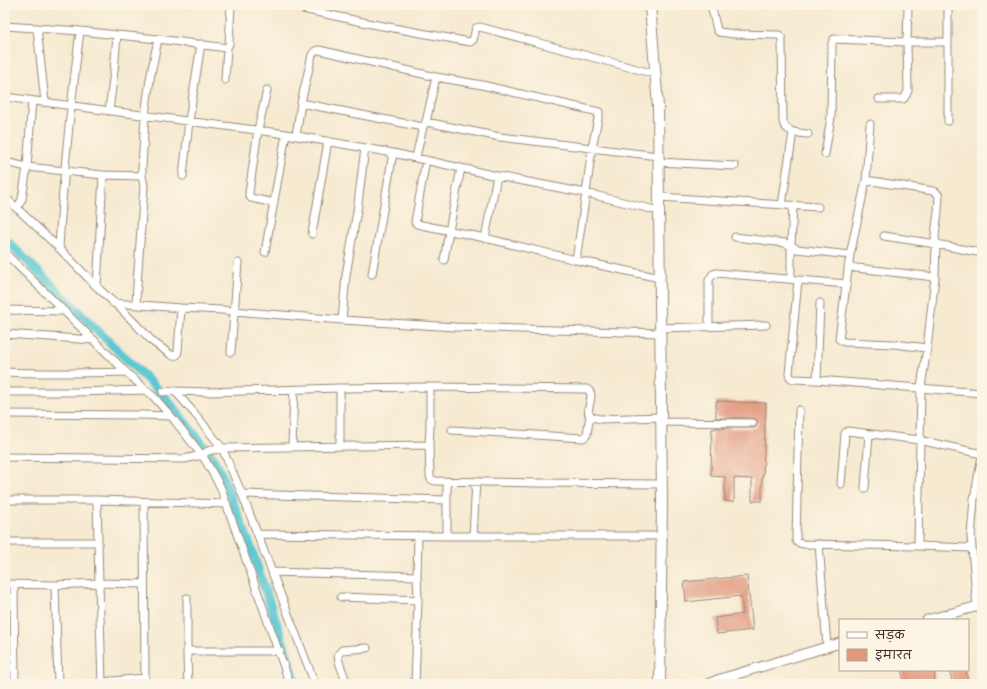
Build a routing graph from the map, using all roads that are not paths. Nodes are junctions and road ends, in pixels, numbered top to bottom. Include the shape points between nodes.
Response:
1 (231, 5) edge
2 (635, 5) edge
3 (711, 5) edge
4 (908, 5) edge
5 (948, 5) edge
6 (650, 6) edge
7 (303, 9) dead end
8 (5, 26) edge
9 (38, 28) junction
10 (80, 31) junction
11 (117, 35) junction
12 (158, 39) junction
13 (907, 42) junction
14 (948, 42) junction
15 (201, 44) junction
16 (227, 48) junction
17 (655, 74) junction
18 (436, 77) junction
19 (225, 80) dead end
20 (267, 90) dead end
21 (5, 97) edge
22 (878, 99) dead end
23 (32, 101) junction
24 (45, 102) junction
25 (301, 102) junction
26 (71, 106) junction
27 (109, 111) junction
28 (145, 115) junction
29 (189, 121) junction
30 (948, 121) dead end
31 (870, 124) dead end
32 (424, 125) junction
33 (258, 130) junction
34 (793, 132) junction
35 (286, 134) junction
36 (808, 134) dead end
37 (296, 136) junction
38 (328, 142) junction
39 (365, 148) junction
40 (592, 148) junction
41 (393, 153) junction
42 (825, 154) dead end
43 (416, 157) junction
44 (658, 159) junction
45 (426, 160) junction
46 (5, 162) edge
47 (735, 166) dead end
48 (27, 167) junction
49 (461, 168) junction
50 (64, 171) junction
51 (103, 175) junction
52 (142, 176) junction
53 (183, 176) dead end
54 (497, 176) junction
55 (866, 180) junction
56 (586, 193) junction
57 (5, 197) edge
58 (659, 197) junction
59 (274, 203) junction
60 (782, 205) junction
61 (793, 206) junction
62 (818, 207) dead end
63 (17, 209) junction
64 (659, 211) junction
65 (449, 231) junction
66 (312, 234) dead end
67 (884, 236) dead end
68 (735, 237) dead end
69 (485, 238) junction
70 (936, 244) junction
71 (791, 246) junction
72 (59, 248) junction
73 (265, 252) dead end
74 (5, 253) edge
75 (982, 253) edge
76 (850, 255) junction
77 (444, 260) dead end
78 (576, 260) junction
79 (238, 263) dead end
80 (848, 267) junction
81 (372, 274) dead end
82 (935, 277) junction
83 (660, 278) junction
84 (794, 280) junction
85 (846, 284) junction
86 (97, 287) junction
87 (113, 303) junction
88 (820, 303) dead end
89 (136, 305) junction
90 (181, 308) junction
91 (5, 310) edge
92 (64, 311) junction
93 (234, 311) junction
94 (342, 320) junction
95 (766, 325) dead end
96 (709, 326) junction
97 (660, 330) junction
98 (5, 334) edge
99 (94, 340) junction
100 (927, 348) junction
101 (231, 352) dead end
102 (5, 372) edge
103 (126, 372) junction
104 (817, 380) junction
105 (430, 386) junction
106 (921, 387) junction
107 (340, 388) junction
108 (146, 390) junction
109 (294, 390) junction
110 (175, 391) junction
111 (5, 392) edge
112 (163, 392) dead end
113 (982, 392) edge
114 (800, 410) dead end
115 (5, 414) edge
116 (590, 415) junction
117 (170, 416) junction
118 (661, 419) junction
119 (753, 423) dead end
120 (452, 430) dead end
121 (869, 434) junction
122 (919, 440) junction
123 (429, 445) junction
124 (340, 446) junction
125 (292, 447) junction
126 (222, 448) junction
127 (202, 455) junction
128 (982, 455) edge
129 (5, 457) edge
130 (447, 481) junction
131 (476, 482) junction
132 (662, 484) junction
133 (841, 484) dead end
134 (865, 488) dead end
135 (242, 494) junction
136 (5, 500) edge
137 (97, 500) junction
138 (447, 500) junction
139 (144, 502) junction
140 (227, 504) junction
141 (258, 534) junction
142 (418, 536) junction
143 (447, 536) junction
144 (473, 536) junction
145 (662, 536) junction
146 (5, 542) edge
147 (98, 542) junction
148 (819, 544) junction
149 (918, 546) junction
150 (971, 548) junction
151 (272, 572) junction
152 (417, 576) junction
153 (98, 583) junction
154 (5, 584) edge
155 (14, 584) junction
156 (144, 584) junction
157 (55, 585) junction
158 (342, 597) dead end
159 (187, 598) dead end
160 (418, 600) junction
161 (979, 606) edge
162 (931, 619) edge
163 (839, 643) edge
164 (827, 647) junction
165 (367, 648) dead end
166 (187, 651) junction
167 (280, 652) junction
168 (5, 667) edge
169 (15, 668) junction
170 (145, 681) edge
171 (102, 683) edge
172 (15, 684) edge
173 (58, 684) edge
174 (188, 684) edge
175 (290, 684) edge
176 (315, 684) edge
177 (347, 684) edge
178 (415, 684) edge
179 (660, 684) edge
180 (710, 684) edge

1 - 16 street
2 - 6 street
3 - 34 street via 718,32 778,35 782,38 783,122 785,127
4 - 13 street
5 - 14 street
6 - 17 main road
7 - 17 street via 470,42 476,28 480,27
8 - 9 street
9 - 10 street
9 - 24 street
10 - 11 street
10 - 26 street
11 - 12 street
11 - 27 street
12 - 15 street
12 - 28 street
13 - 14 street
13 - 22 street via 907,95 903,99
13 - 42 street via 836,39 833,41 831,117
14 - 30 street
15 - 16 street
15 - 29 street
16 - 19 street
17 - 44 main road
18 - 25 street via 316,50 312,55
18 - 32 street
18 - 40 street via 598,112 600,114
20 - 33 street
21 - 23 street
23 - 24 street
23 - 48 street
24 - 26 street
25 - 32 street
25 - 37 street
26 - 27 street
26 - 50 street
27 - 28 street
28 - 29 street
28 - 52 street
29 - 33 street
29 - 53 street
31 - 55 street
32 - 40 street
32 - 43 street
33 - 35 street
33 - 59 street via 249,195 251,198
34 - 36 street
34 - 60 street
35 - 37 street
35 - 59 street
37 - 38 street
38 - 39 street
38 - 66 street
39 - 41 street
39 - 94 street
40 - 44 street
40 - 56 street
41 - 43 street
41 - 81 street
43 - 45 street
44 - 47 street
44 - 58 main road
45 - 49 street
45 - 65 street via 415,223
46 - 48 street
48 - 50 street
48 - 63 street via 22,199
49 - 54 street
49 - 65 street
50 - 51 street
50 - 72 street
51 - 52 street
51 - 86 street
52 - 89 street via 144,186
54 - 56 street
54 - 69 street
55 - 70 street via 936,192 939,196
55 - 76 street
56 - 64 street
56 - 78 street
57 - 63 street
58 - 60 street
58 - 64 main road
59 - 73 street
60 - 61 street
61 - 62 street
61 - 71 street
63 - 72 street
64 - 83 main road
65 - 69 street
65 - 77 street
67 - 70 street
68 - 71 street via 785,243
69 - 78 street
70 - 75 street
70 - 82 street
71 - 76 street via 797,249
71 - 84 street
72 - 86 street
74 - 92 street
76 - 80 street
78 - 83 street
79 - 93 street
80 - 82 street
80 - 85 street
82 - 100 street
83 - 97 main road
84 - 85 street
84 - 96 street via 713,274 709,280
84 - 104 street via 789,374 793,379
85 - 100 street via 840,340
86 - 87 street
87 - 89 street
87 - 90 street via 154,342 175,356 178,354
88 - 104 street
89 - 90 street
90 - 93 street
91 - 92 street
92 - 99 street
93 - 94 street
93 - 101 street
94 - 97 street via 456,327
95 - 96 street
96 - 97 street
97 - 118 main road
98 - 99 street
99 - 103 street
100 - 106 street
102 - 103 street
103 - 108 street
104 - 106 street
105 - 107 street
105 - 116 street via 587,389 591,395
105 - 123 street
106 - 113 street
106 - 122 street
107 - 109 street
107 - 124 street
108 - 111 street
108 - 117 street
109 - 110 street
109 - 125 street
110 - 112 street
110 - 126 street
114 - 148 street via 796,540 800,544
115 - 117 street
116 - 118 street via 592,418 600,419
116 - 120 street via 587,434 583,438
117 - 127 street
118 - 119 street
118 - 132 main road
121 - 122 street
121 - 133 street via 850,430 845,433
121 - 134 street
122 - 128 street
122 - 149 street
123 - 124 street
123 - 130 street via 431,479
124 - 125 street
125 - 126 street
126 - 127 street
126 - 135 street
127 - 129 street via 184,460
127 - 140 street
128 - 150 street via 974,499
130 - 131 street
130 - 138 street
131 - 132 street
131 - 144 street
132 - 145 main road
135 - 138 street
135 - 141 street
136 - 137 street
137 - 139 street
137 - 147 street
138 - 143 street
139 - 140 street
139 - 156 street
140 - 167 street
141 - 142 street
141 - 151 street
142 - 143 street
142 - 152 street
143 - 144 street
144 - 145 street
145 - 179 main road
146 - 147 street
147 - 153 street
148 - 149 street
148 - 164 street
149 - 150 street
150 - 161 street
151 - 152 street
151 - 176 street
152 - 160 street
153 - 156 street
153 - 157 street
153 - 171 street
154 - 155 street
155 - 157 street
155 - 169 street
156 - 170 street
157 - 173 street
158 - 160 street
159 - 166 street
160 - 178 street
161 - 162 street
163 - 164 street
164 - 180 street
165 - 177 street via 342,650 338,655
166 - 167 street
166 - 174 street
167 - 175 street
168 - 169 street
169 - 172 street
170 - 171 street

